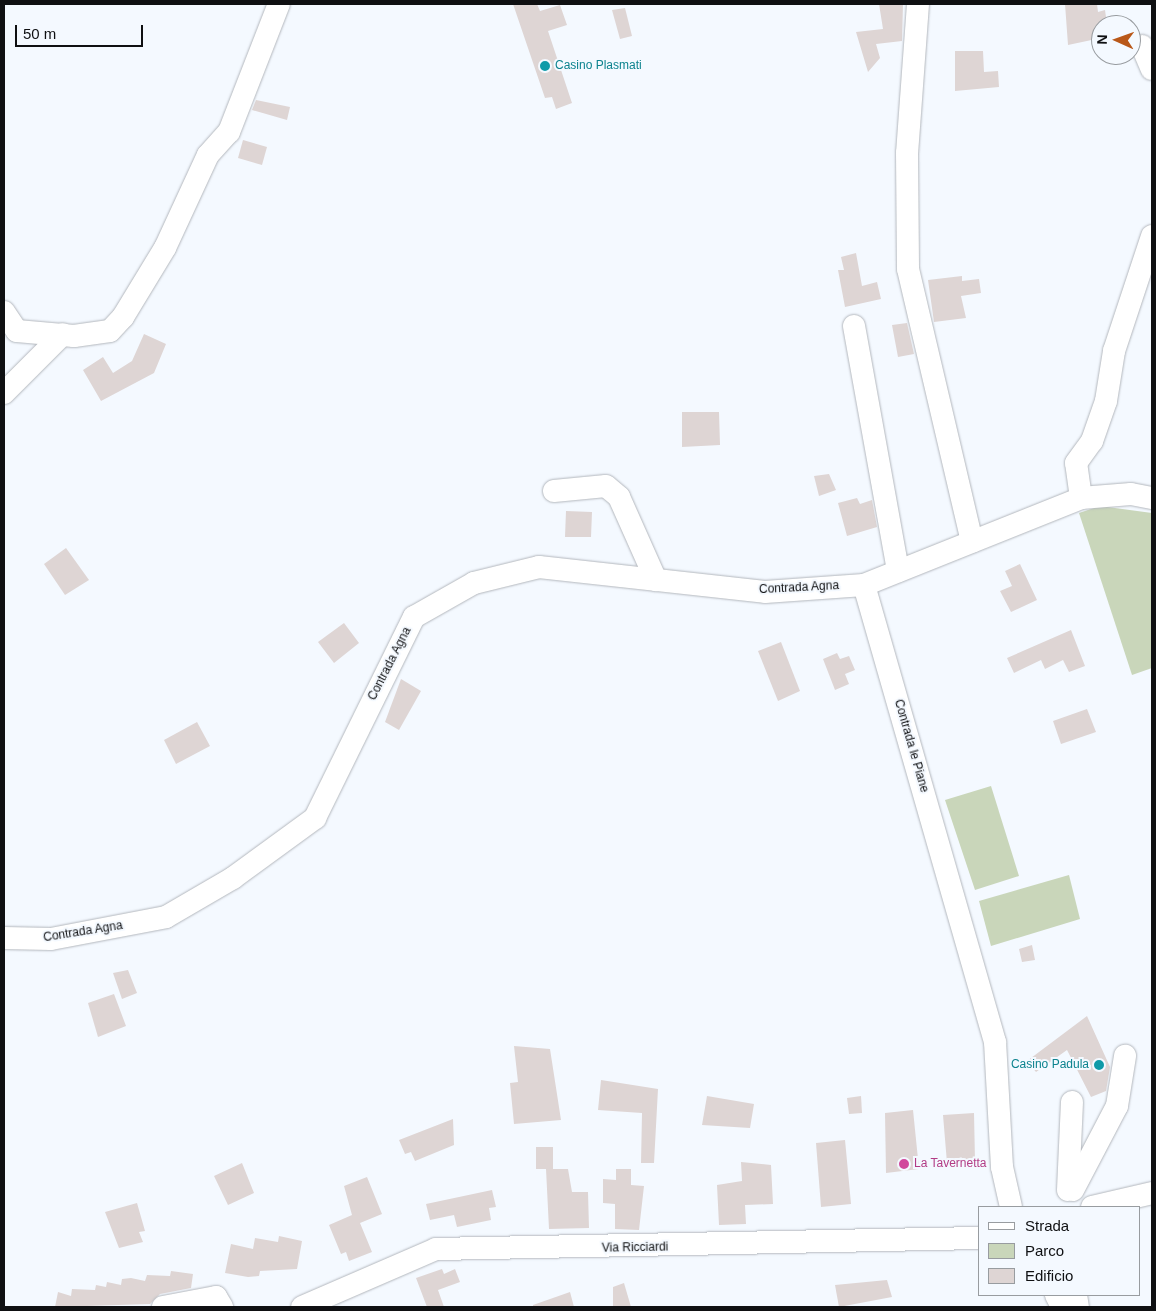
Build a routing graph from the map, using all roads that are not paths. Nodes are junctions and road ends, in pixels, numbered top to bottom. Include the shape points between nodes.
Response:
1 (278, 4) edge
2 (918, 4) edge
3 (1142, 46) dead end
4 (1152, 69) edge
5 (1152, 236) edge
6 (4, 312) edge
7 (854, 326) dead end
8 (63, 334) junction
9 (4, 394) edge
10 (554, 492) dead end
11 (1081, 498) junction
12 (1152, 498) edge
13 (972, 542) junction
14 (898, 571) junction
15 (656, 580) junction
16 (864, 585) junction
17 (4, 938) edge
18 (1125, 1056) dead end
19 (1072, 1102) dead end
20 (1152, 1194) edge
21 (1111, 1204) edge
22 (1011, 1206) edge
23 (1098, 1206) edge
24 (978, 1238) edge
25 (163, 1307) edge
26 (222, 1307) edge
27 (302, 1307) edge

1 - 8 street via 228,132 208,155 166,248 123,317 110,331
2 - 13 street via 907,153 908,270
3 - 4 street
5 - 11 street via 1114,352 1106,401 1092,442 1076,463
6 - 8 street via 17,331
7 - 14 street
8 - 9 street
10 - 15 street via 606,486 619,497
11 - 12 street via 1131,494
11 - 13 street
13 - 14 street
14 - 16 street
15 - 16 street, Contrada Agna via 764,592
15 - 17 street, Contrada Agna via 539,567 474,583 414,616 315,818 233,878 166,917 51,939
16 - 22 street, Contrada le Piane via 995,1042 1002,1167
18 - 19 street via 1117,1106 1070,1190
20 - 21 street
21 - 23 street
24 - 27 street, Via Ricciardi via 436,1249
25 - 26 street via 216,1297

